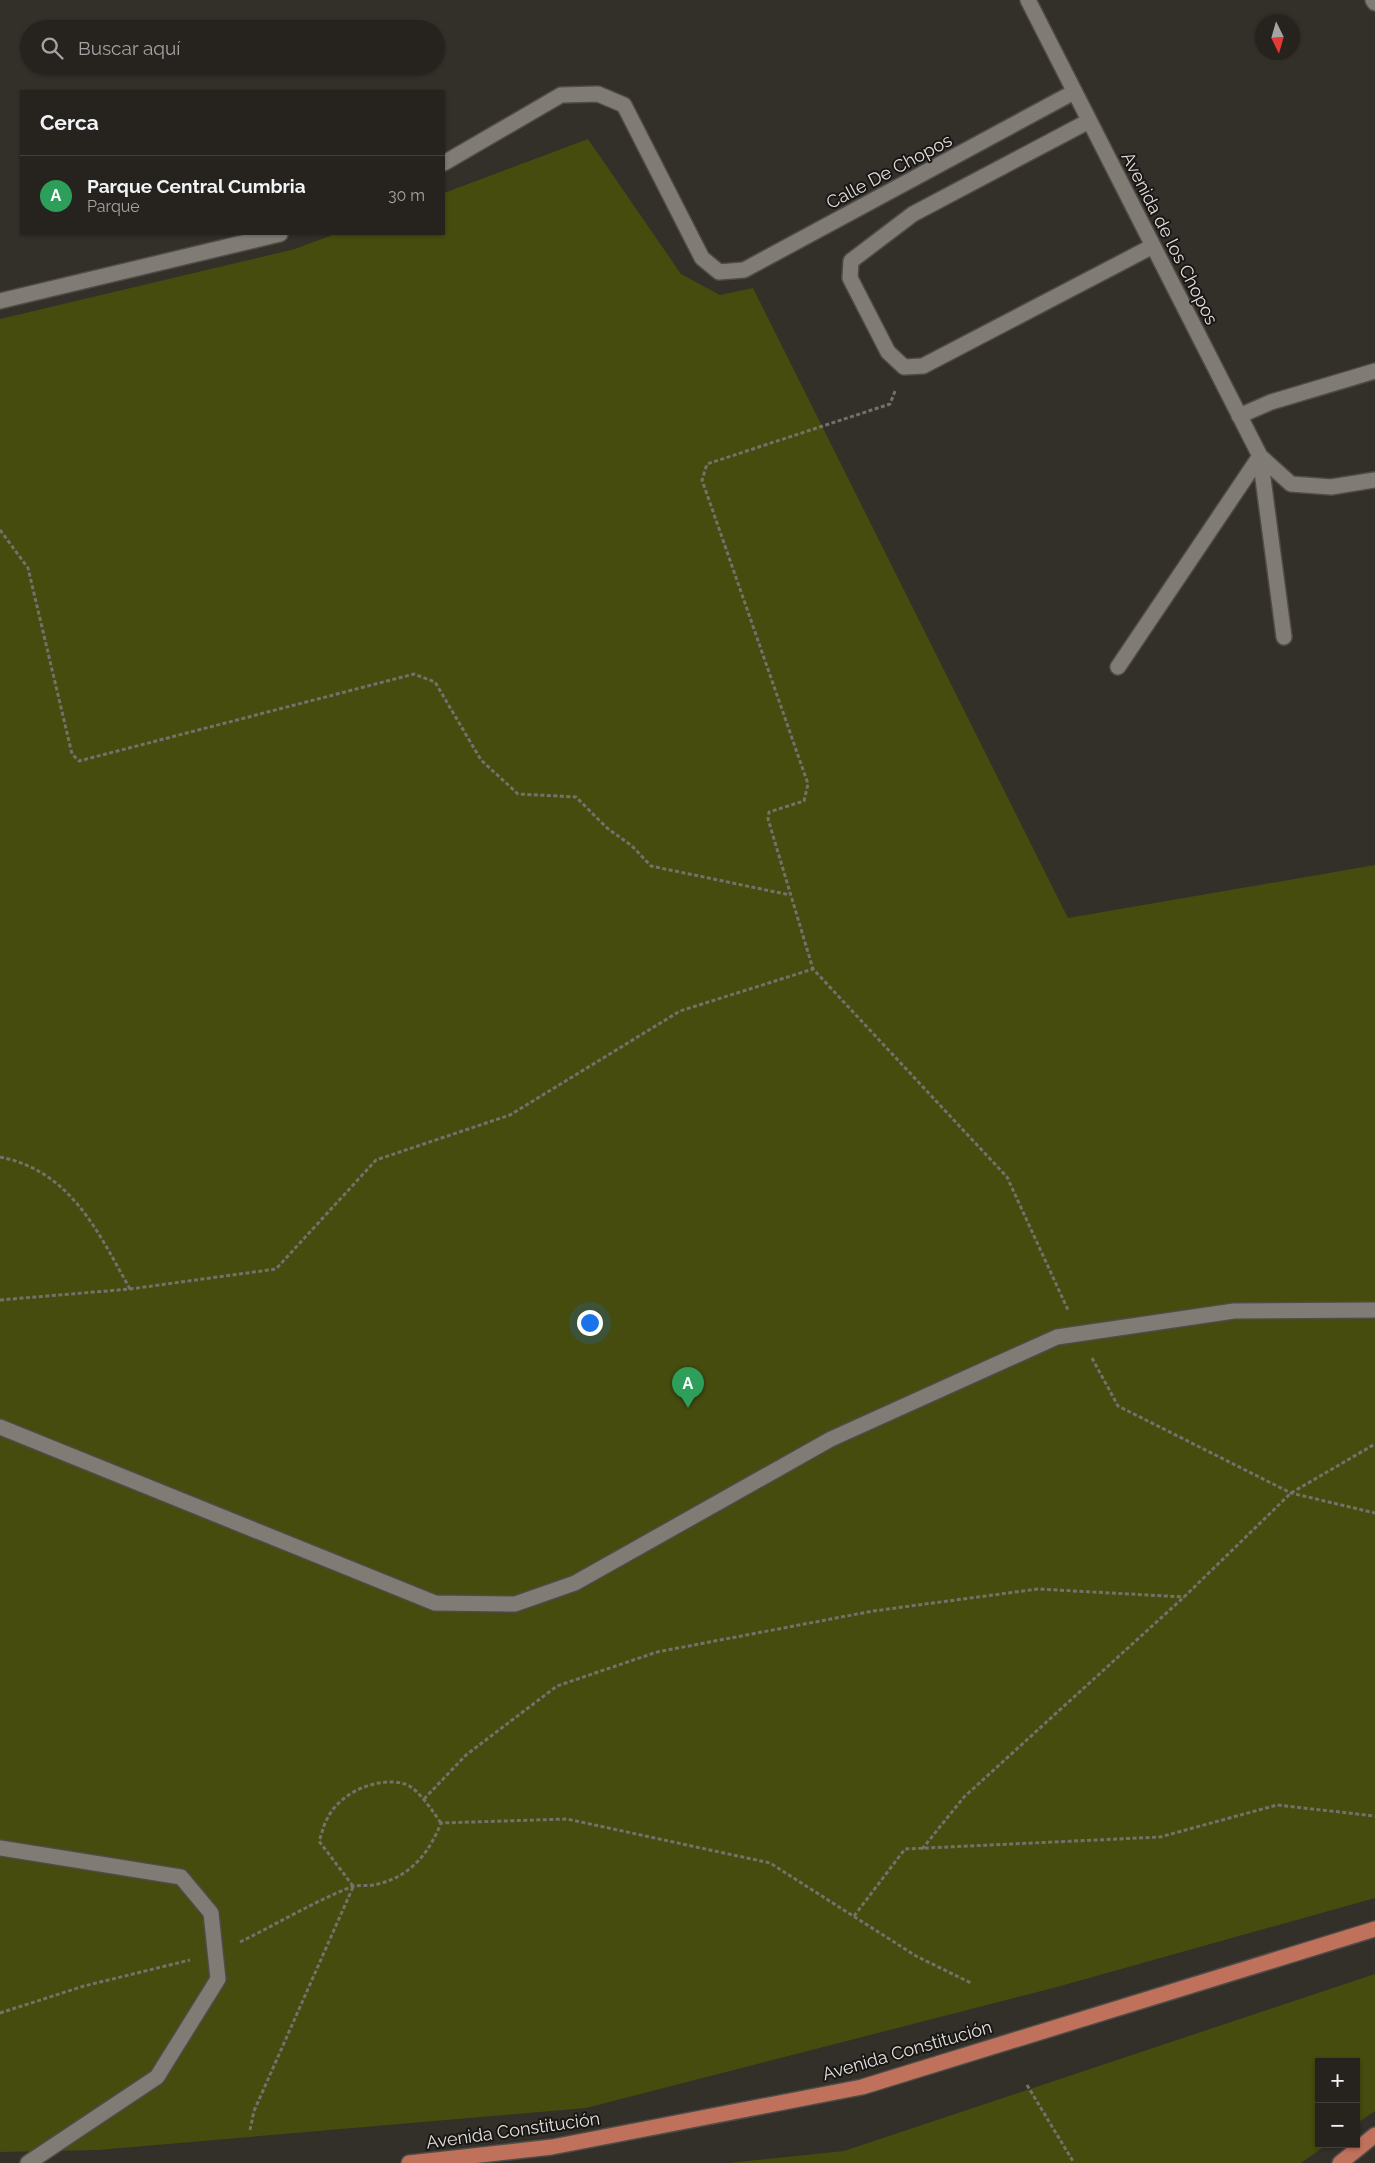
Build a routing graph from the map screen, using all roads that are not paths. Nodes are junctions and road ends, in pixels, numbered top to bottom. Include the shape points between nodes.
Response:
1 (1028, 0) edge
2 (1074, 92) junction
3 (1089, 121) junction
4 (445, 162) edge
5 (276, 235) edge
6 (1153, 246) junction
7 (0, 301) edge
8 (1375, 371) edge
9 (1239, 416) junction
10 (1260, 456) junction
11 (1375, 480) edge
12 (1284, 636) dead end
13 (1118, 667) dead end
14 (1375, 1310) edge
15 (0, 1426) edge
16 (0, 1848) edge
17 (1375, 1929) edge
18 (1375, 2135) edge
19 (28, 2163) edge
20 (409, 2163) edge
21 (1340, 2163) edge

1 - 2 street, Avenida de los Chopos
2 - 3 street, Avenida de los Chopos
2 - 4 street, Calle De Chopos via 744,270 719,272 702,258 624,105 598,94 561,95
3 - 6 street, Avenida de los Chopos
3 - 6 street via 913,214 851,261 850,278 888,352 904,368 923,366
5 - 7 street
6 - 9 street, Avenida de los Chopos
8 - 9 street via 1272,402
9 - 10 street, Avenida de los Chopos
10 - 11 street, Avenida de los Chopos via 1291,484 1331,486
10 - 12 street
10 - 13 street
14 - 15 street via 1234,1310 1057,1337 831,1439 575,1583 515,1604 435,1603
16 - 19 street via 181,1878 211,1913 216,1954 218,1979 157,2077
17 - 20 main road, Avenida Constitución via 862,2086 552,2147
18 - 21 main road

